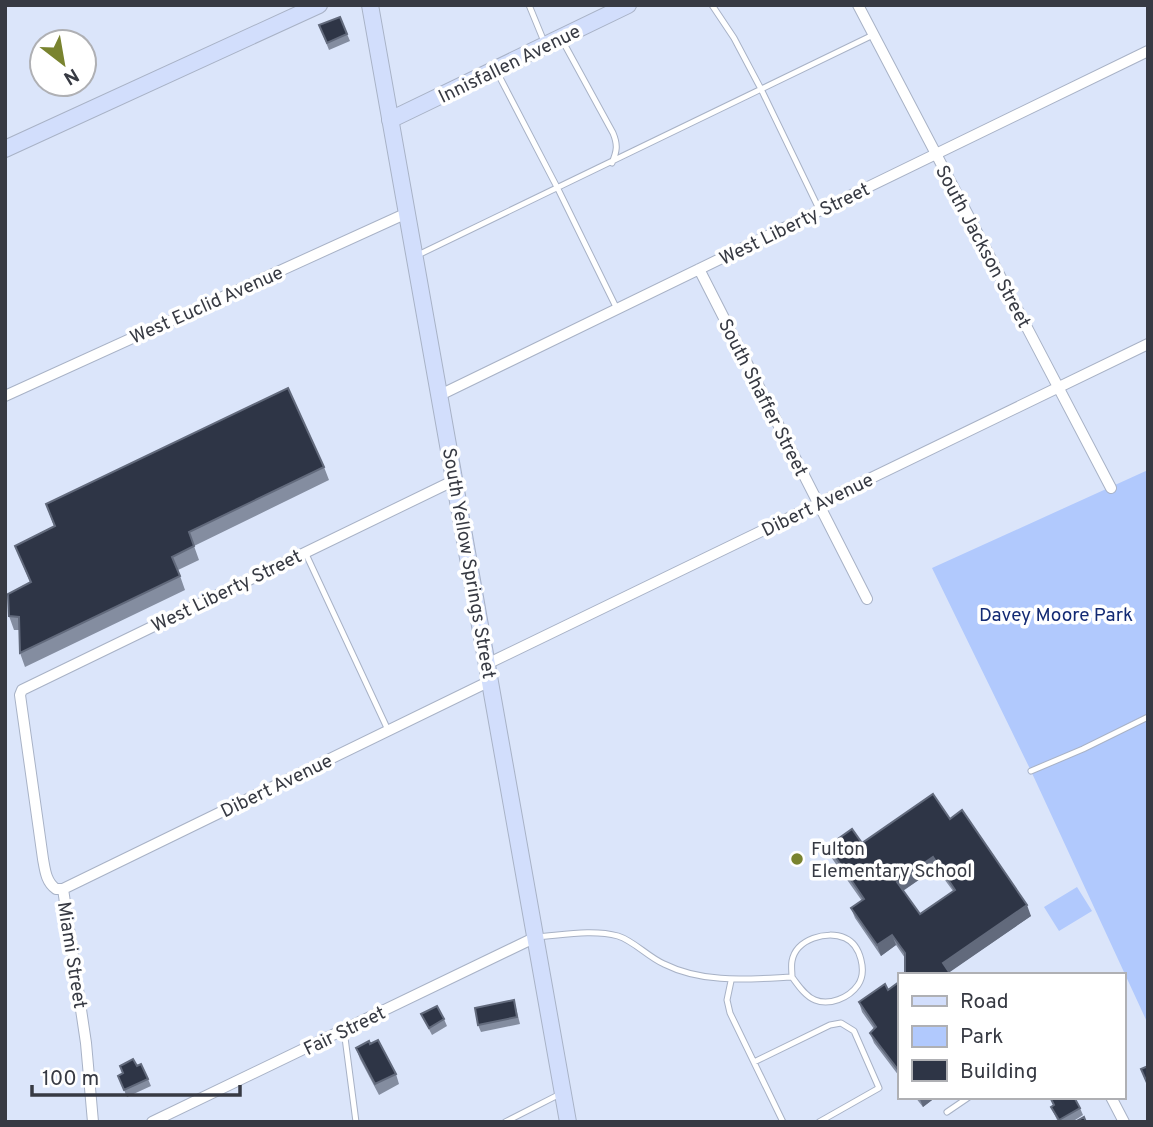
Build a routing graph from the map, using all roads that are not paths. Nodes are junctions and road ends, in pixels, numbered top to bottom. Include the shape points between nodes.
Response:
1 (318, 5) edge
2 (370, 5) edge
3 (529, 5) edge
4 (628, 5) edge
5 (712, 5) edge
6 (858, 5) edge
7 (873, 36) junction
8 (561, 38) junction
9 (546, 45) junction
10 (1148, 51) edge
11 (495, 69) junction
12 (761, 89) junction
13 (390, 120) junction
14 (5, 149) edge
15 (936, 154) junction
16 (612, 163) junction
17 (558, 189) junction
18 (820, 211) junction
19 (407, 213) junction
20 (415, 257) junction
21 (699, 269) junction
22 (617, 309) junction
23 (1148, 344) edge
24 (1058, 388) junction
25 (440, 395) junction
26 (5, 396) edge
27 (455, 480) junction
28 (1111, 488) dead end
29 (818, 504) junction
30 (304, 552) junction
31 (867, 599) dead end
32 (487, 664) junction
33 (490, 681) junction
34 (23, 717) joint
35 (1148, 717) edge
36 (388, 730) junction
37 (1031, 771) dead end
38 (63, 889) junction
39 (536, 937) junction
40 (792, 977) junction
41 (731, 981) junction
42 (344, 1030) junction
43 (754, 1062) junction
44 (563, 1093) junction
45 (966, 1099) edge
46 (1112, 1099) edge
47 (947, 1112) dead end
48 (93, 1122) edge
49 (152, 1122) edge
50 (356, 1122) edge
51 (505, 1122) edge
52 (568, 1122) edge
53 (783, 1122) edge
54 (819, 1122) edge
55 (1124, 1122) edge

1 - 14 main road
2 - 13 main road, South Yellow Springs Street
3 - 9 lane
4 - 8 main road, Innisfallen Avenue
5 - 12 lane
6 - 7 street, South Jackson Street
7 - 12 lane
7 - 15 street, South Jackson Street
8 - 9 main road, Innisfallen Avenue
8 - 16 lane via 613,133 617,151
9 - 11 main road, Innisfallen Avenue
10 - 15 street, West Liberty Street
11 - 13 main road, Innisfallen Avenue
11 - 17 lane
12 - 16 lane
12 - 18 lane
13 - 19 main road, South Yellow Springs Street
15 - 18 street, West Liberty Street
15 - 24 street, South Jackson Street
16 - 17 lane
17 - 20 lane
17 - 22 lane
18 - 21 street, West Liberty Street
19 - 20 main road, South Yellow Springs Street
19 - 26 street, West Euclid Avenue
20 - 25 main road, South Yellow Springs Street
21 - 22 street, West Liberty Street
21 - 29 street, South Shaffer Street
22 - 25 street, West Liberty Street
23 - 24 street, Dibert Avenue
24 - 28 street, South Jackson Street
24 - 29 street, Dibert Avenue
25 - 27 main road, South Yellow Springs Street
27 - 30 street, West Liberty Street
27 - 32 main road, South Yellow Springs Street
29 - 31 street, South Shaffer Street
29 - 32 street, Dibert Avenue
30 - 34 street, West Liberty Street via 22,690
30 - 36 lane
32 - 33 main road, South Yellow Springs Street
33 - 36 street, Dibert Avenue
33 - 39 main road, South Yellow Springs Street
34 - 38 street, Miami Street via 47,877 51,886
35 - 37 lane
36 - 38 street, Dibert Avenue
38 - 48 street, Miami Street
39 - 41 lane via 600,933 621,937 664,965
39 - 42 street, Fair Street
39 - 44 main road, South Yellow Springs Street
40 - 40 lane via 792,958 814,937 847,939 858,951 860,983 833,1002 815,1001
40 - 41 lane
41 - 43 lane via 730,1013
42 - 49 street, Fair Street
42 - 50 lane
43 - 53 lane
43 - 54 lane via 830,1025 841,1023 854,1031 879,1088
44 - 51 lane
44 - 52 main road, South Yellow Springs Street
45 - 47 lane
46 - 55 street

